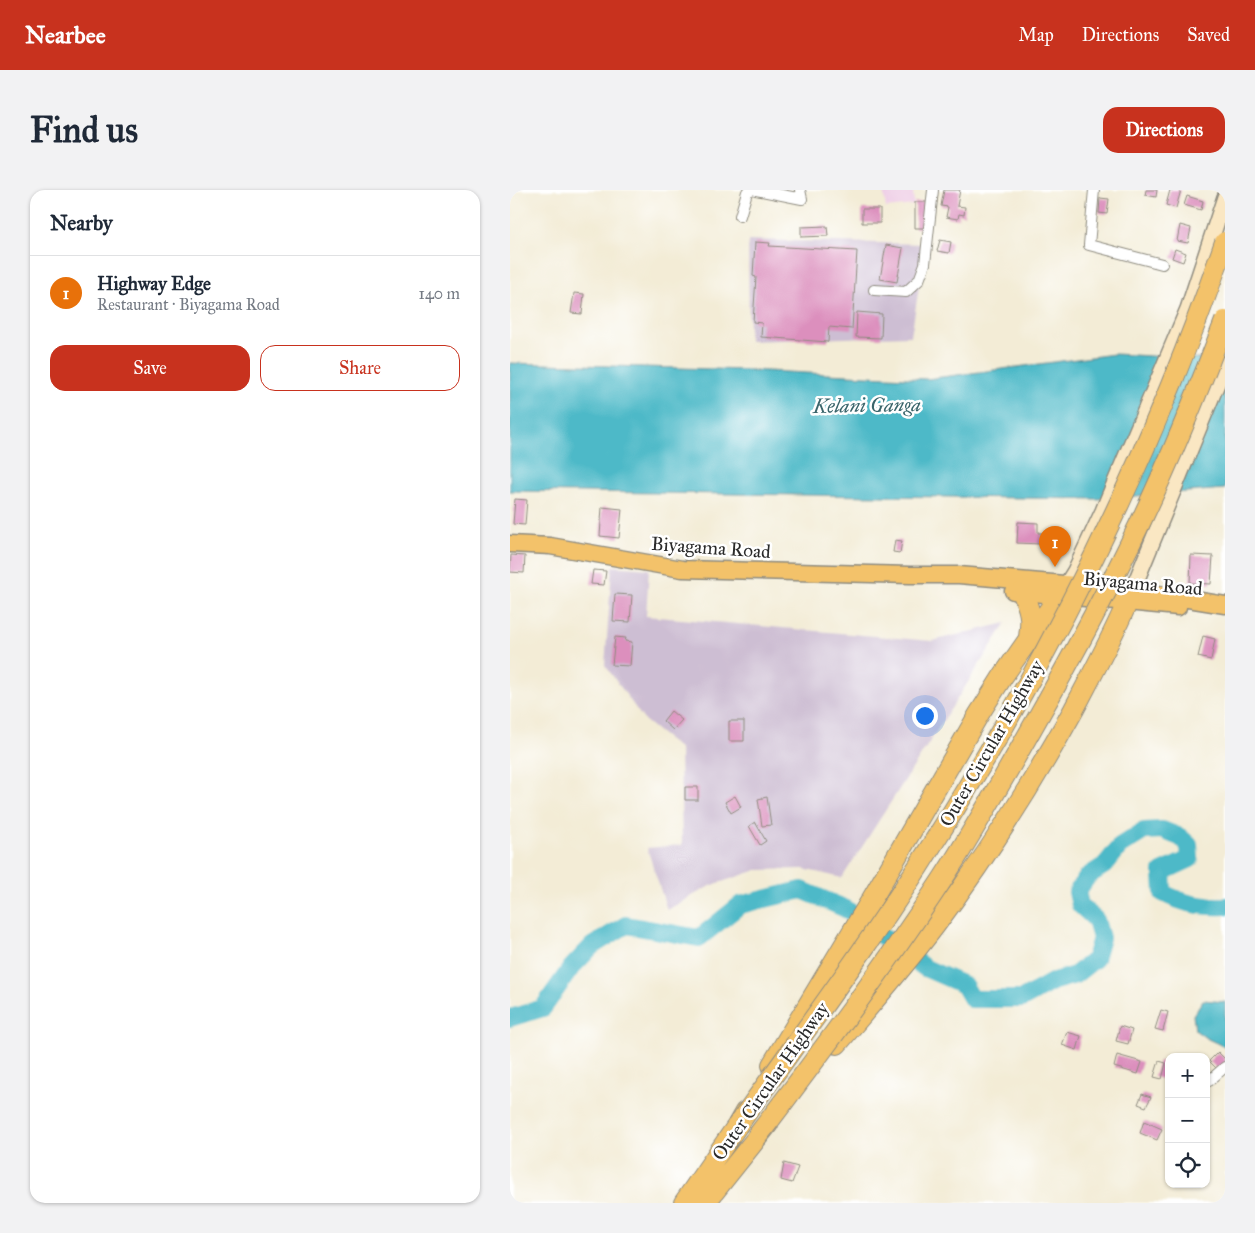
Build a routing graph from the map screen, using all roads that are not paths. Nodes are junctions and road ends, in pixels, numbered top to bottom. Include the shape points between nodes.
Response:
1 (751, 190) edge
2 (756, 190) edge
3 (800, 190) edge
4 (933, 190) edge
5 (1094, 190) edge
6 (1225, 197) edge
7 (740, 216) dead end
8 (1225, 242) edge
9 (1162, 264) dead end
10 (874, 290) dead end
11 (1225, 321) edge
12 (1225, 364) edge
13 (510, 544) edge
14 (910, 575) junction
15 (1063, 591) junction
16 (1022, 592) junction
17 (1130, 596) junction
18 (1225, 607) edge
19 (1029, 637) junction
20 (1225, 1067) edge
21 (1210, 1080) edge
22 (737, 1126) junction
23 (756, 1138) junction
24 (684, 1203) edge
25 (705, 1203) edge

1 - 7 street via 747,192
2 - 3 street via 802,199
4 - 10 street via 925,264 919,280 906,292
5 - 9 street via 1089,245
6 - 15 street via 1188,308 1103,510
8 - 22 highway, Outer Circular Highway, bridge via 1154,428 1062,620 979,769 918,866 862,951
11 - 23 highway, Outer Circular Highway, bridge via 1141,522 1071,660 1006,775 944,878 885,964
12 - 17 street
13 - 14 main road, Biyagama Road via 550,546 682,569
14 - 15 main road, Biyagama Road via 959,575
14 - 16 main road, Biyagama Road via 959,586
15 - 16 main road, Biyagama Road
15 - 17 main road, Biyagama Road
15 - 19 highway
16 - 19 highway via 1030,608
17 - 18 main road, Biyagama Road via 1185,608
17 - 23 highway, bridge via 1091,678 1052,748 1016,808 936,924
19 - 22 highway, bridge via 979,714
20 - 21 street
22 - 24 highway, Outer Circular Highway
23 - 25 highway, Outer Circular Highway

